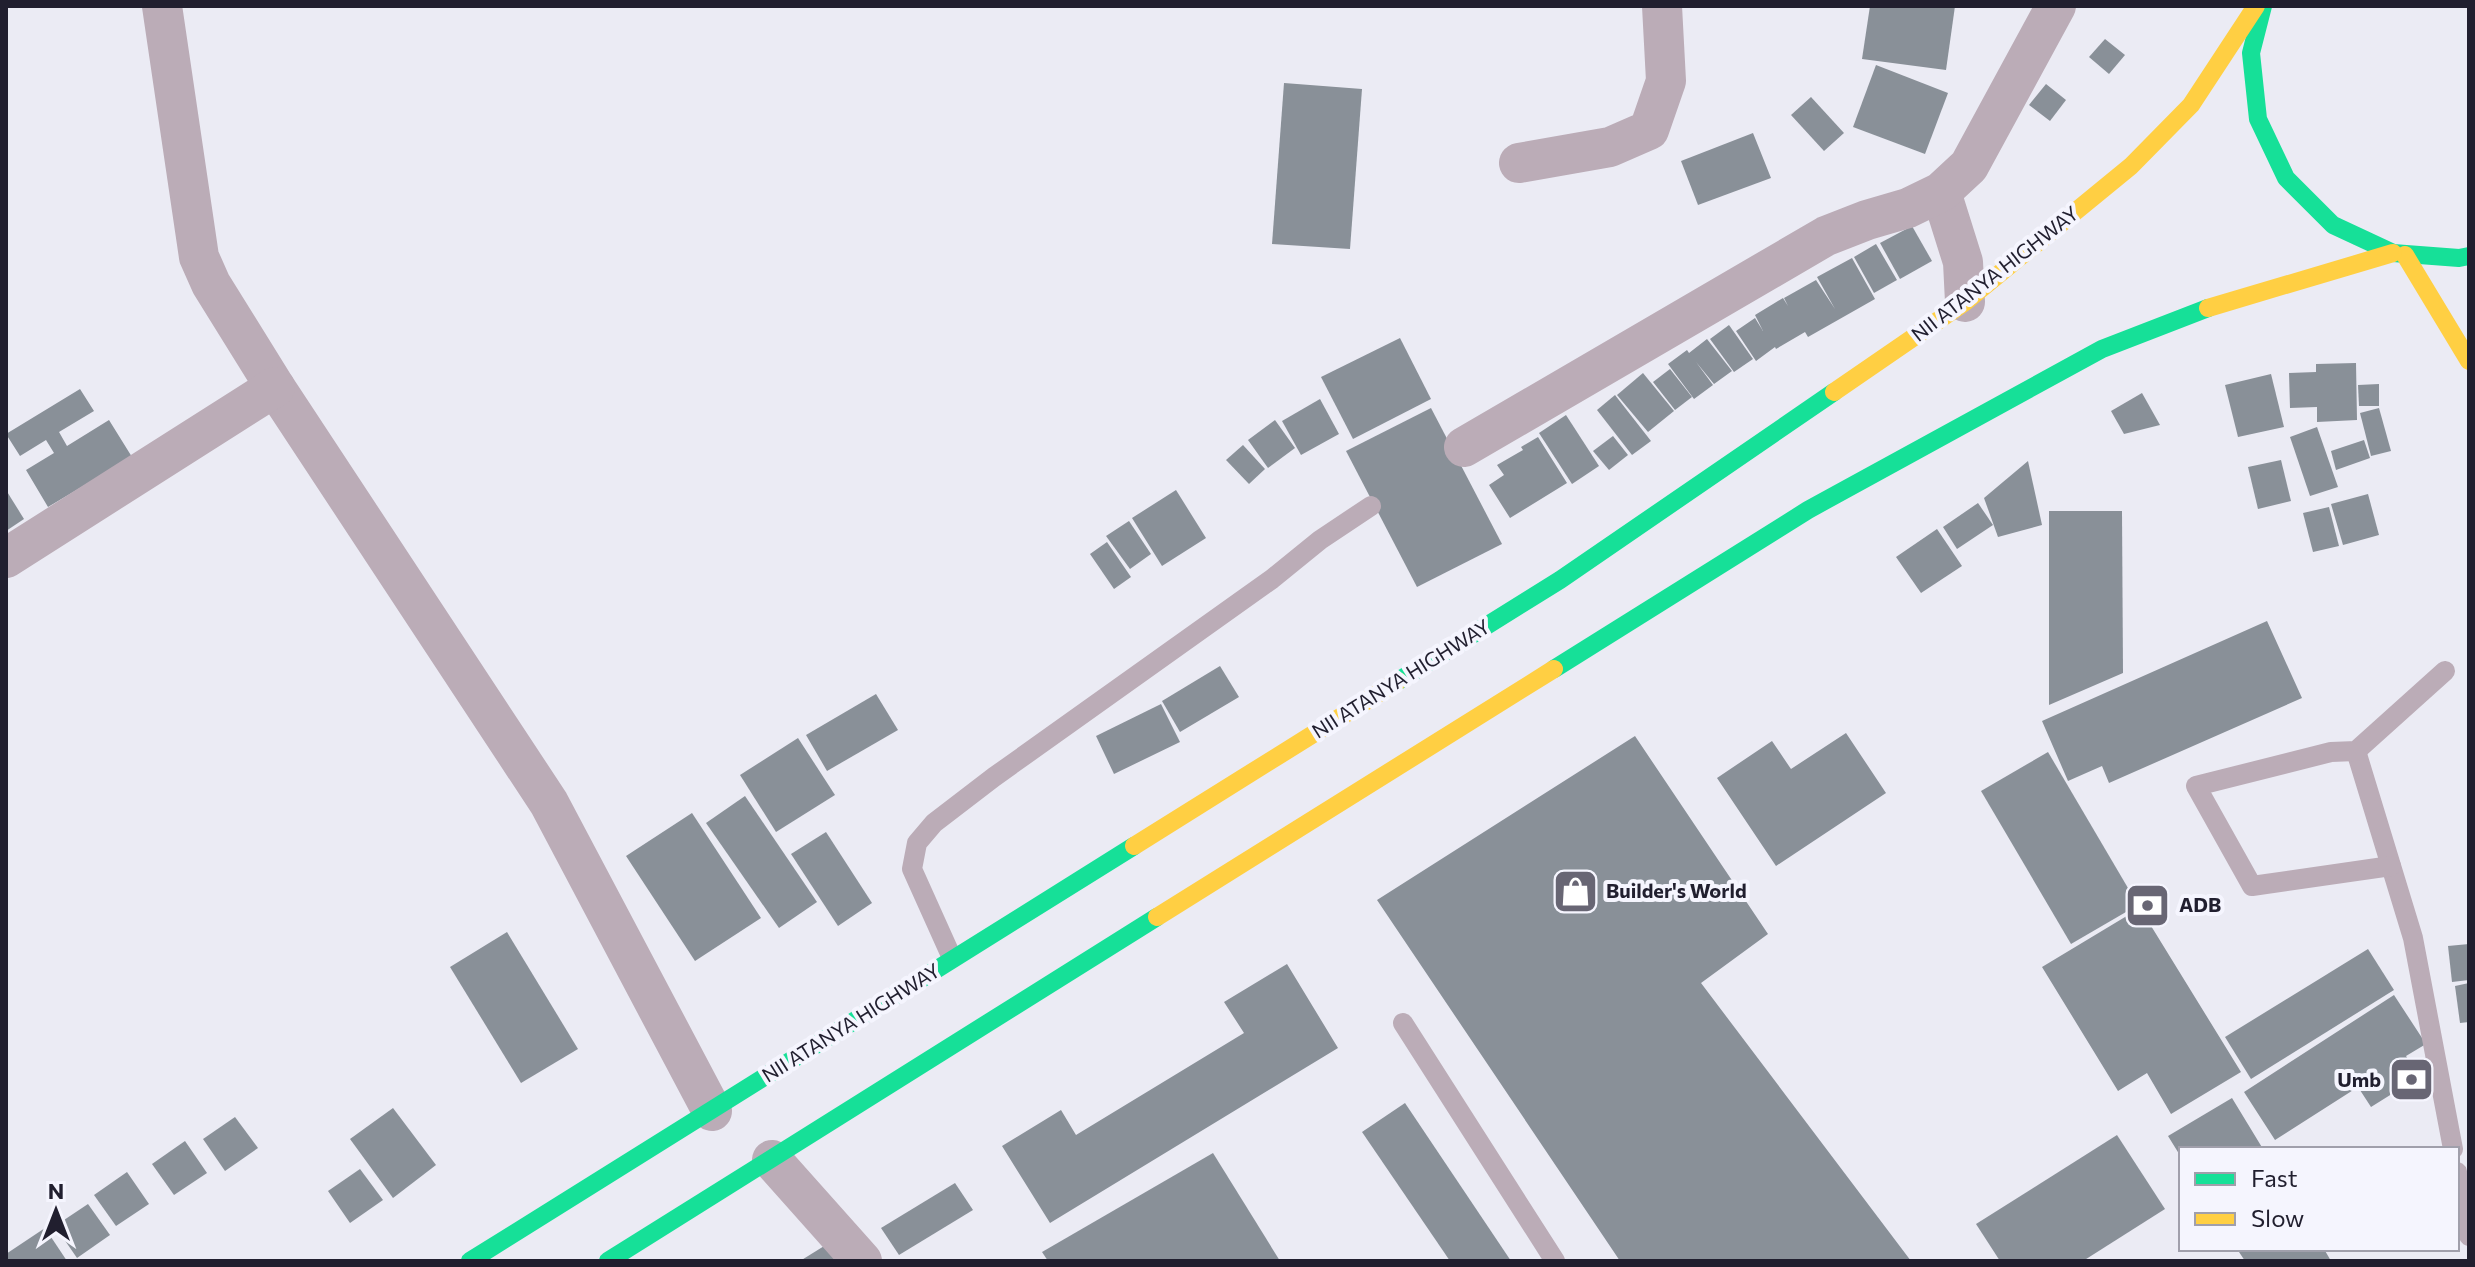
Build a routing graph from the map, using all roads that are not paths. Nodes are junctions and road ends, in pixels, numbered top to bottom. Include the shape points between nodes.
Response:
1 (162, 6) edge
2 (1662, 6) edge
3 (2056, 6) edge
4 (2256, 6) edge
5 (2263, 6) edge
6 (1519, 163) dead end
7 (1941, 192) junction
8 (2399, 254) junction
9 (2469, 256) edge
10 (1965, 302) junction
11 (2469, 361) edge
12 (275, 387) junction
13 (1464, 447) dead end
14 (1371, 506) dead end
15 (6, 558) edge
16 (2445, 671) dead end
17 (2356, 751) junction
18 (2391, 866) junction
19 (952, 958) junction
20 (1403, 1023) dead end
21 (712, 1111) junction
22 (2453, 1147) edge
23 (772, 1160) junction
24 (2459, 1183) edge
25 (2469, 1236) edge
26 (470, 1261) edge
27 (608, 1261) edge
28 (862, 1261) edge
29 (1555, 1261) edge

1 - 12 street via 199,257
2 - 6 street via 1666,81 1649,130 1610,147
3 - 7 street via 1969,166
4 - 10 main road, NII ATANYA HIGHWAY via 2191,105 2131,166
5 - 8 main road via 2251,53 2258,119 2286,178 2333,225
7 - 10 street via 1963,262
7 - 13 street via 1826,236
8 - 9 main road
8 - 11 main road
8 - 23 main road via 2203,309 2102,349 1808,510
10 - 19 main road, NII ATANYA HIGHWAY via 1560,580
12 - 15 street
12 - 21 street via 549,803
14 - 19 lane via 934,823 917,843 912,869
16 - 17 lane
17 - 18 lane
17 - 18 lane via 2331,752 2196,786 2252,886
18 - 22 lane via 2413,938
19 - 21 main road, NII ATANYA HIGHWAY
20 - 29 lane
21 - 26 main road, NII ATANYA HIGHWAY
23 - 27 main road
23 - 28 street
24 - 25 lane

